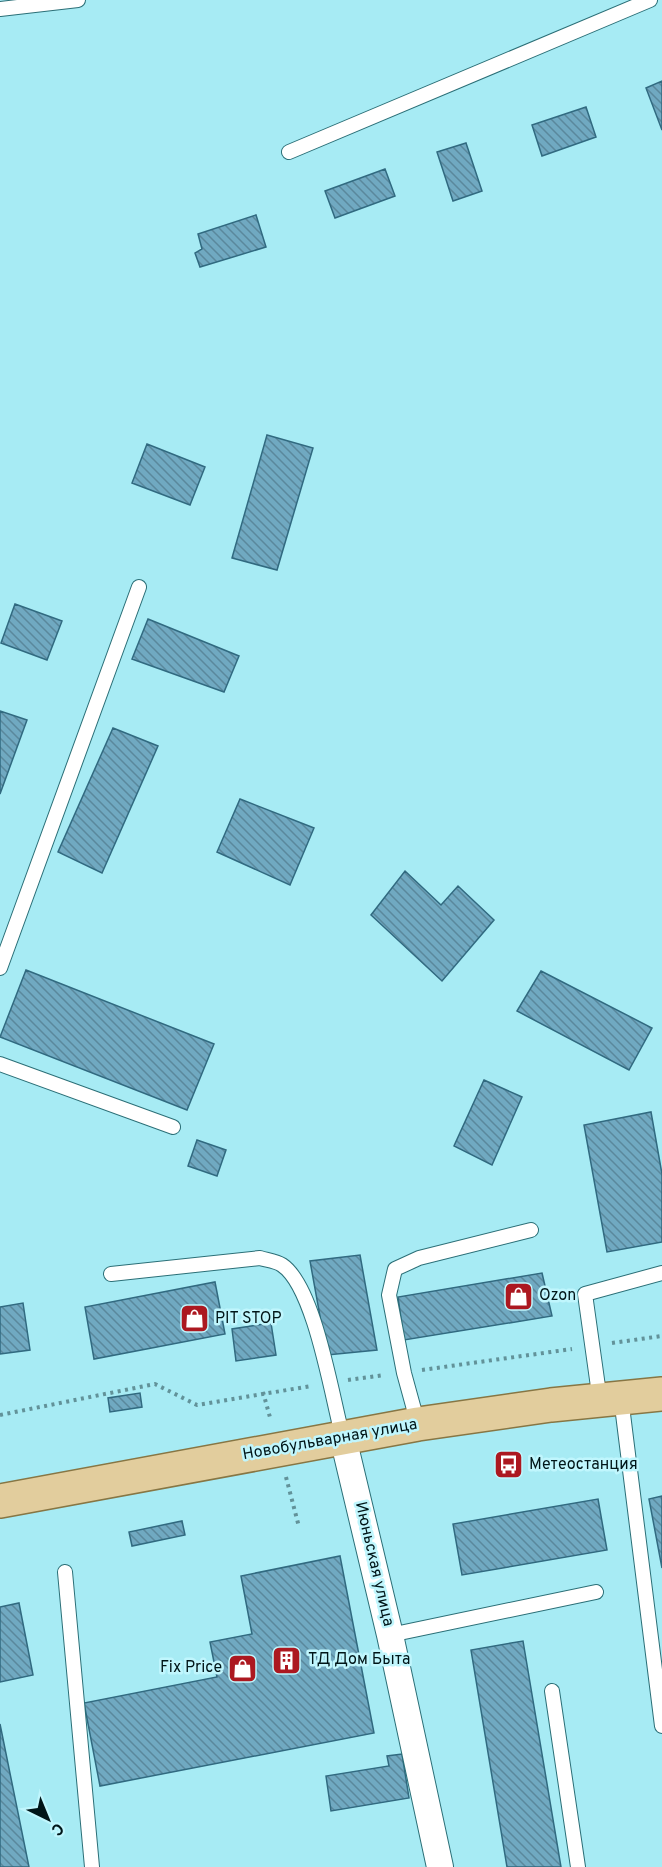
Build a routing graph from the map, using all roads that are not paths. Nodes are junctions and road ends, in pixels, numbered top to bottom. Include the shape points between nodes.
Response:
1 (78, 0) edge
2 (650, 0) edge
3 (0, 9) edge
4 (289, 152) dead end
5 (139, 587) dead end
6 (0, 968) edge
7 (0, 1064) edge
8 (173, 1127) dead end
9 (531, 1230) dead end
10 (662, 1273) edge
11 (111, 1274) dead end
12 (662, 1394) edge
13 (611, 1400) junction
14 (418, 1424) junction
15 (343, 1438) junction
16 (0, 1501) edge
17 (65, 1572) dead end
18 (596, 1592) dead end
19 (390, 1635) junction
20 (552, 1691) dead end
21 (662, 1726) edge
22 (92, 1867) edge
23 (440, 1867) edge
24 (578, 1867) edge

1 - 3 lane
2 - 4 lane
5 - 6 lane
7 - 8 lane
9 - 14 lane via 419,1258 395,1269 389,1295
10 - 13 lane via 585,1294 592,1346
11 - 15 lane via 260,1258 282,1265 301,1289 316,1321
12 - 13 main road, Новобульварная улица
13 - 14 main road, Новобульварная улица
13 - 21 lane
14 - 15 main road, Новобульварная улица
15 - 16 main road, Новобульварная улица
15 - 19 street, Июньская улица
17 - 22 lane
18 - 19 lane
19 - 23 street, Июньская улица
20 - 24 lane

